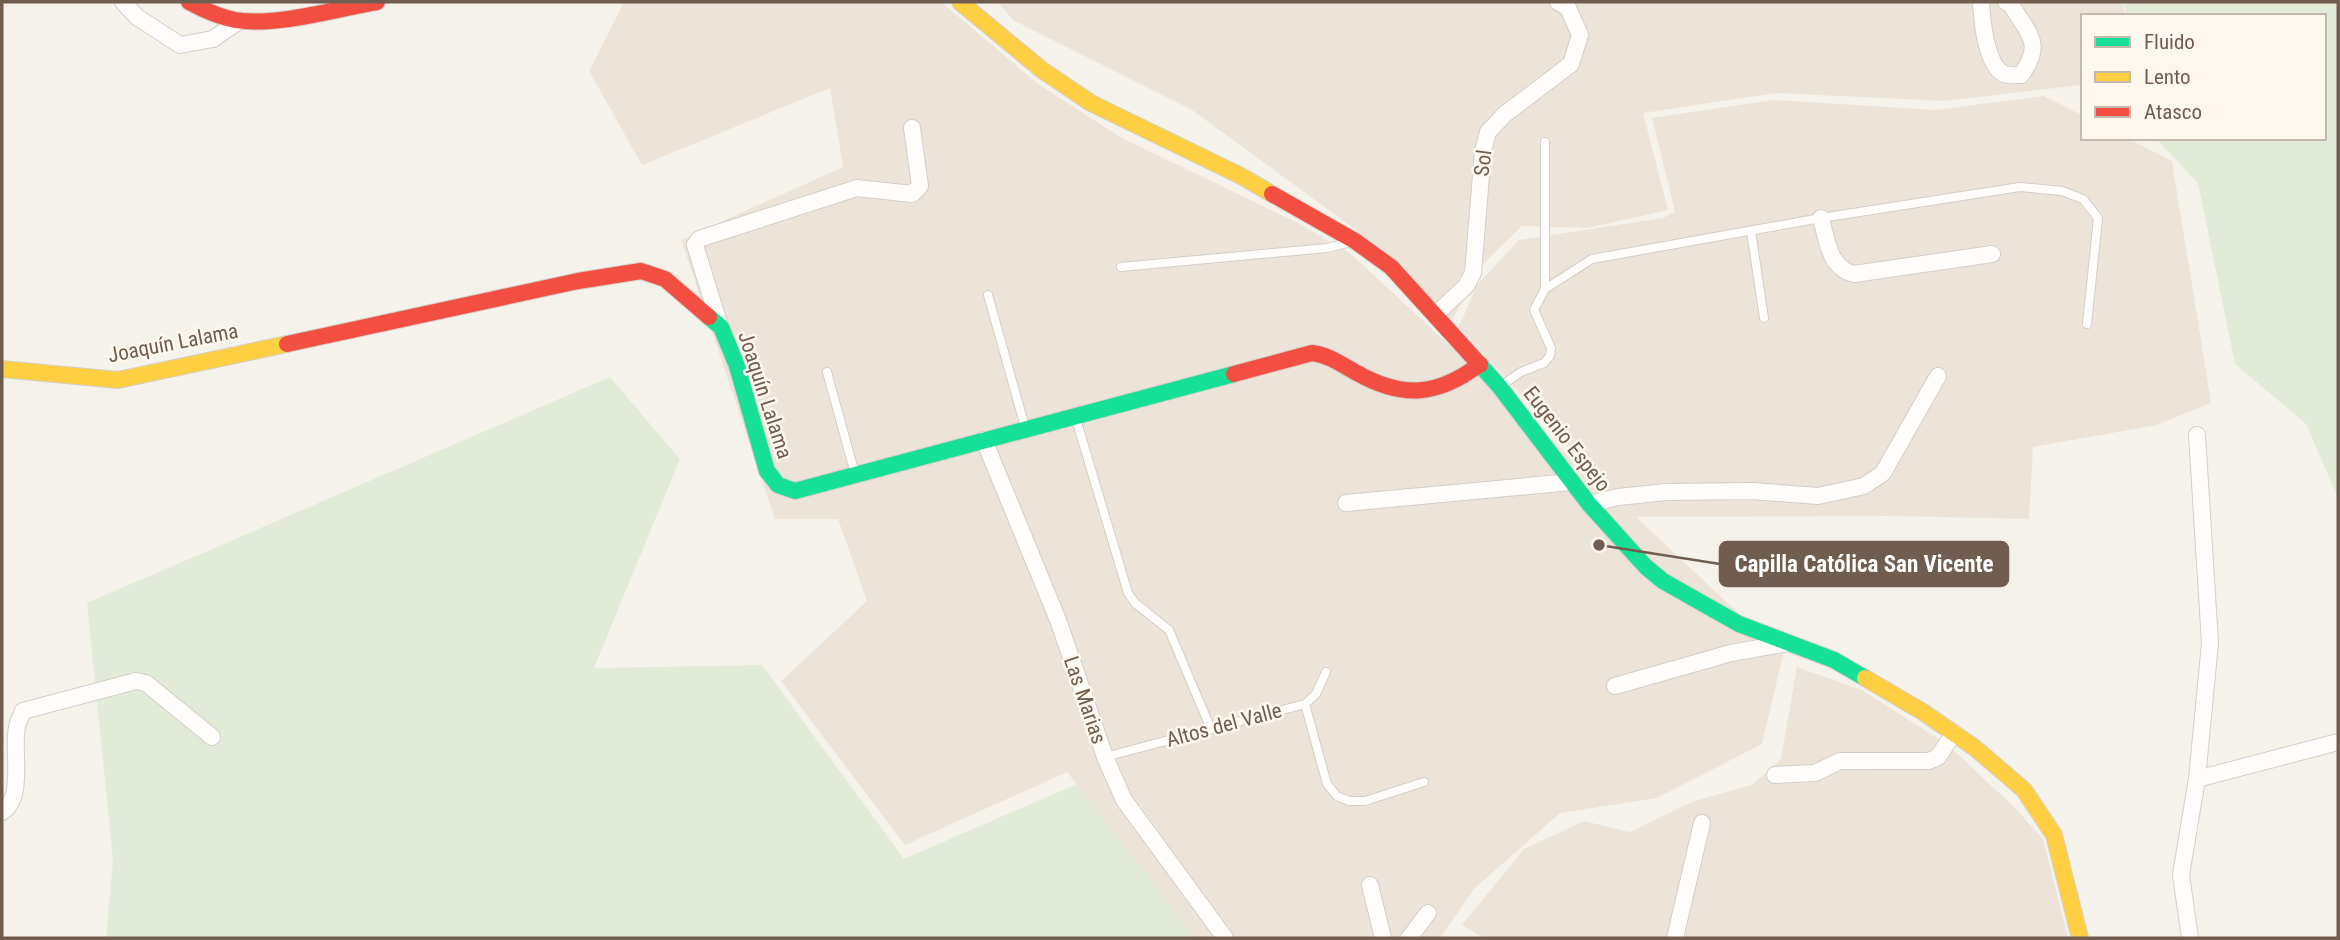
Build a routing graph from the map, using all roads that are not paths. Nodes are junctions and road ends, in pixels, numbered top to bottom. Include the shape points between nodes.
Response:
1 (123, 2) edge
2 (189, 2) edge
3 (377, 2) edge
4 (960, 2) edge
5 (1558, 2) edge
6 (1982, 2) edge
7 (2006, 2) edge
8 (239, 21) junction
9 (912, 128) dead end
10 (1545, 142) dead end
11 (1821, 218) junction
12 (1751, 231) junction
13 (1355, 241) junction
14 (1992, 254) dead end
15 (1121, 267) dead end
16 (1545, 289) junction
17 (988, 295) dead end
18 (1436, 315) junction
19 (1764, 318) dead end
20 (2087, 324) dead end
21 (721, 327) junction
22 (1480, 364) junction
23 (2, 369) edge
24 (827, 372) dead end
25 (1938, 376) dead end
26 (1499, 386) junction
27 (1075, 416) junction
28 (1026, 429) junction
29 (2197, 435) dead end
30 (984, 440) junction
31 (855, 475) junction
32 (1571, 482) junction
33 (1346, 503) dead end
34 (1589, 504) junction
35 (1788, 643) junction
36 (1326, 672) dead end
37 (1615, 685) dead end
38 (1305, 705) junction
39 (1211, 729) junction
40 (1954, 733) junction
41 (212, 737) dead end
42 (2338, 741) edge
43 (1105, 757) junction
44 (1775, 775) dead end
45 (2197, 779) junction
46 (1424, 782) dead end
47 (2, 812) edge
48 (1702, 823) dead end
49 (1370, 885) dead end
50 (1428, 913) dead end
51 (1225, 938) edge
52 (1383, 938) edge
53 (1409, 938) edge
54 (1675, 938) edge
55 (2080, 938) edge
56 (2190, 938) edge

1 - 8 street via 137,17 180,45 214,39
2 - 8 street
3 - 8 street
4 - 13 street, Eugenio Espejo via 1042,70 1091,103 1241,176
5 - 18 street, Sol via 1568,9 1580,35 1570,64 1504,114 1488,132 1473,273
6 - 7 street via 1994,65 2006,75 2021,75 2033,60 2033,40
9 - 21 street via 920,186 912,194 857,188 699,239 695,245
10 - 16 lane
11 - 12 lane
11 - 14 street via 1844,272
11 - 20 lane via 2020,187 2062,191 2083,200 2098,218
12 - 16 lane via 1592,259
12 - 19 lane
13 - 15 lane via 1327,248
13 - 18 street, Eugenio Espejo via 1391,267
16 - 26 lane via 1534,310 1551,348 1550,356
17 - 28 lane
18 - 22 street, Eugenio Espejo
21 - 23 street, Joaquín Lalama via 665,279 641,271 118,380
21 - 31 street, Joaquín Lalama via 773,481 795,491
22 - 26 street, Eugenio Espejo
22 - 27 street, Joaquín Lalama via 1449,385 1399,390 1383,387 1323,354 1312,353
24 - 31 lane
25 - 34 street via 1883,472 1864,486 1818,496 1666,492
26 - 32 street, Eugenio Espejo
27 - 28 street, Joaquín Lalama
27 - 39 lane via 1128,593 1169,630
28 - 30 street, Joaquín Lalama
29 - 45 street via 2210,643
30 - 31 street, Joaquín Lalama
30 - 43 street, Las Marias via 1058,620
32 - 33 street
32 - 34 street, Eugenio Espejo
34 - 35 street, Eugenio Espejo via 1663,580 1739,624
35 - 37 street via 1731,653
35 - 40 street, Eugenio Espejo via 1834,660
36 - 38 lane, Altos del Valle
38 - 39 lane, Altos del Valle
38 - 46 lane via 1327,784 1337,796 1365,801
39 - 43 lane, Altos del Valle
40 - 44 street via 1938,757 1929,761 1840,761 1815,774
40 - 55 street, Eugenio Espejo via 2024,790 2054,835
41 - 47 street via 146,683 136,681 23,711 17,727 15,793
42 - 45 street
43 - 51 street, Las Marias via 1124,800
45 - 56 street via 2181,875
48 - 54 street
49 - 52 street
50 - 53 street

